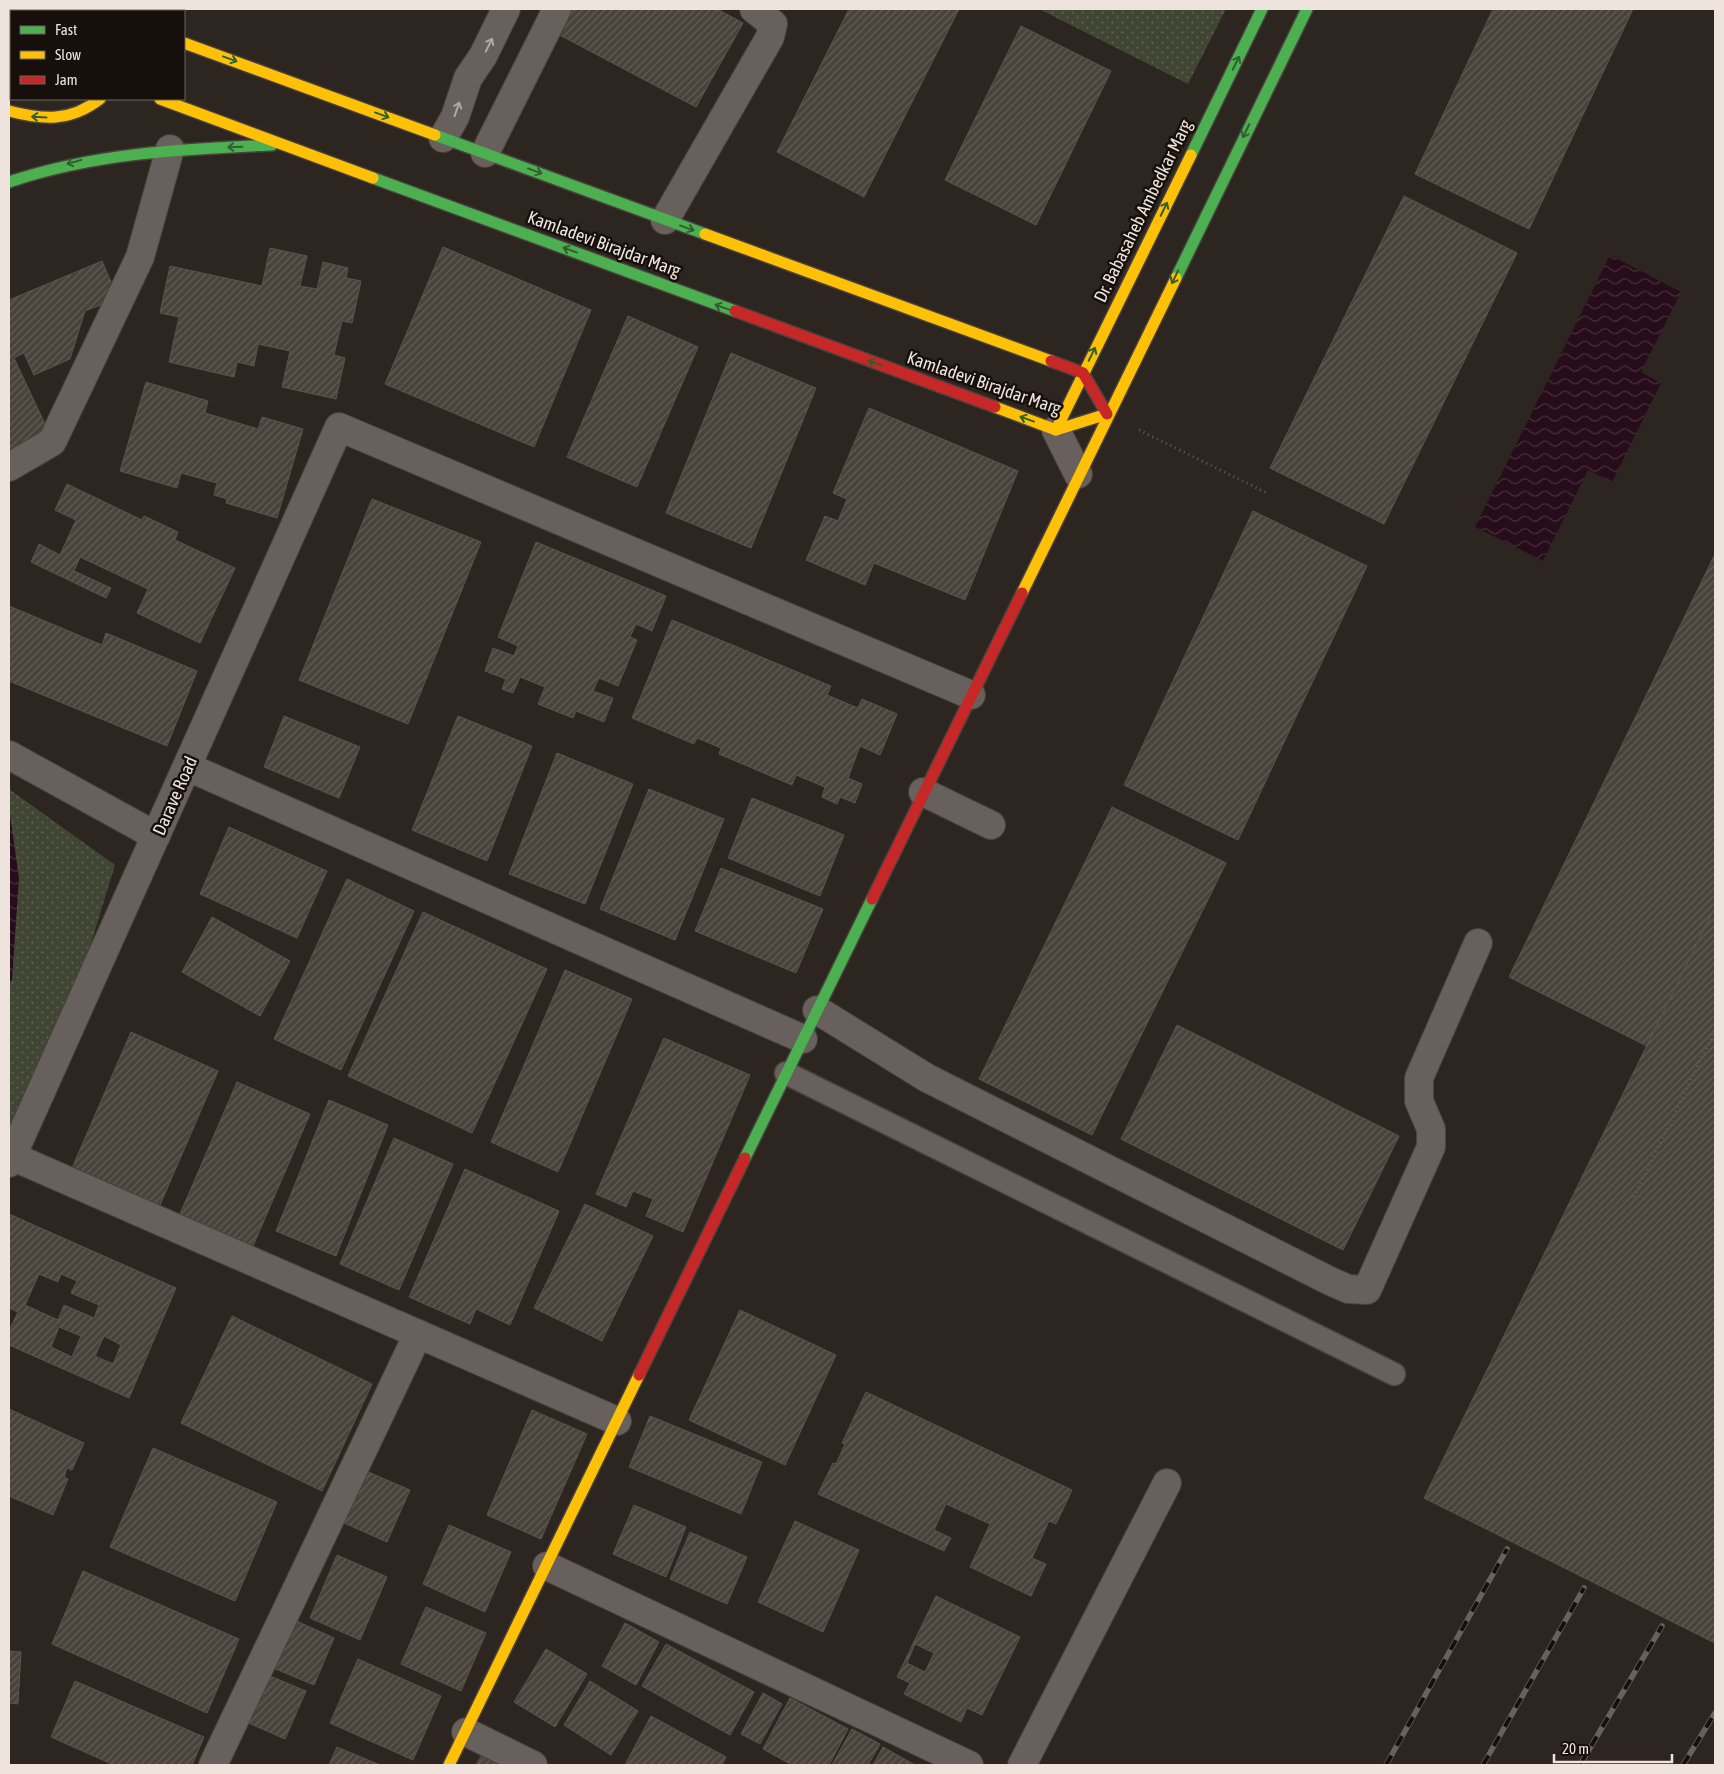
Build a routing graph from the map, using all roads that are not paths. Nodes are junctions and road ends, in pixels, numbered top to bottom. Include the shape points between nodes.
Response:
1 (506, 9) edge
2 (557, 9) edge
3 (754, 9) edge
4 (1262, 9) edge
5 (1306, 9) edge
6 (185, 42) edge
7 (99, 100) edge
8 (163, 100) edge
9 (9, 111) edge
10 (443, 138) junction
11 (284, 144) junction
12 (170, 149) junction
13 (485, 153) junction
14 (9, 182) edge
15 (665, 220) junction
16 (1083, 373) junction
17 (1107, 414) junction
18 (1056, 430) junction
19 (9, 467) edge
20 (1078, 474) junction
21 (970, 695) junction
22 (9, 755) edge
23 (188, 766) junction
24 (923, 792) junction
25 (991, 825) dead end
26 (156, 836) junction
27 (1478, 943) dead end
28 (817, 1010) junction
29 (803, 1039) junction
30 (786, 1073) junction
31 (10, 1158) edge
32 (418, 1334) junction
33 (1394, 1374) dead end
34 (617, 1421) junction
35 (1167, 1482) dead end
36 (547, 1566) junction
37 (466, 1732) junction
38 (213, 1765) edge
39 (450, 1765) edge
40 (533, 1765) edge
41 (969, 1765) edge
42 (1022, 1765) edge

10 -> 1 street via 468,78 483,56
2 - 13 street
3 - 15 street via 773,24 770,36
16 -> 4 street, Dr. Babasaheb Ambedkar Marg
5 -> 17 street
6 -> 10 street
7 -> 9 street via 67,116 36,118
8 - 11 street, Kamladevi Birajdar Marg
10 - 13 street
11 -> 12 street
18 -> 11 street, Kamladevi Birajdar Marg
12 -> 14 street via 89,158
12 - 19 street via 140,257 52,442
13 -> 15 street
15 -> 16 street
16 - 17 street
16 - 18 street, Dr. Babasaheb Ambedkar Marg
17 - 18 street, Kamladevi Birajdar Marg
17 - 20 street
18 - 20 street
20 - 21 street
21 - 23 street, Darave Road via 339,428
21 - 24 street
22 - 26 street
23 - 26 street, Darave Road
23 - 29 street
24 - 25 street
24 - 28 street
26 - 31 street, Darave Road
27 - 28 street via 1419,1078 1419,1101 1430,1128 1431,1147 1366,1290 1348,1289 1330,1282 936,1083
28 - 29 street
29 - 30 street
30 - 33 lane
30 - 34 street
31 - 32 street
32 - 34 street
32 - 38 street
34 - 36 street
35 - 42 street
36 - 37 street
36 - 41 street
37 - 39 street
37 - 40 street

